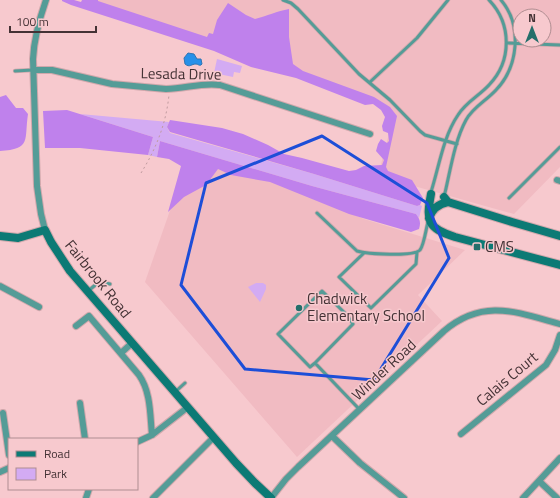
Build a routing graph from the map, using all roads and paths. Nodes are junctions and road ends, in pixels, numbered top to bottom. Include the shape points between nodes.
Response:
1 (46, 0) edge
2 (283, 0) edge
3 (448, 0) edge
4 (489, 0) edge
5 (501, 0) edge
6 (512, 22) edge
7 (507, 44) junction
8 (512, 44) edge
9 (515, 48) edge
10 (33, 70) junction
11 (15, 71) dead end
12 (370, 82) junction
13 (170, 89) junction
14 (370, 134) dead end
15 (446, 141) junction
16 (457, 144) junction
17 (560, 147) edge
18 (141, 173) dead end
19 (431, 194) joint
20 (509, 198) dead end
21 (446, 200) junction
22 (317, 213) dead end
23 (429, 218) junction
24 (45, 230) junction
25 (0, 236) edge
26 (560, 236) edge
27 (417, 252) junction
28 (364, 254) junction
29 (560, 265) edge
30 (110, 284) dead end
31 (0, 286) edge
32 (88, 290) junction
33 (38, 307) dead end
34 (560, 324) edge
35 (76, 326) dead end
36 (560, 335) edge
37 (132, 343) junction
38 (121, 353) junction
39 (315, 363) junction
40 (185, 383) dead end
41 (175, 392) junction
42 (80, 403) dead end
43 (188, 407) junction
44 (360, 410) junction
45 (3, 413) dead end
46 (461, 434) dead end
47 (152, 435) junction
48 (332, 436) junction
49 (214, 437) junction
50 (85, 438) edge
51 (138, 442) edge
52 (8, 448) edge
53 (560, 458) edge
54 (539, 481) junction
55 (153, 498) edge
56 (271, 498) edge
57 (404, 498) edge
58 (523, 498) edge
59 (557, 498) edge

1 - 10 street, Fairbrook Road via 35,36
2 - 12 lane via 298,9 359,74
3 - 12 lane via 417,38
4 - 7 lane via 500,16
5 - 6 lane
7 - 8 lane
7 - 15 lane via 500,71 458,114
9 - 16 lane via 508,74 493,94 471,112
10 - 11 lane
10 - 13 street, Lesada Drive via 52,70 112,84
10 - 24 street, Fairbrook Road via 38,186
12 - 15 lane via 425,135
13 - 14 street, Lesada Drive via 202,84 220,85
13 - 18 path via 163,128
15 - 16 lane
15 - 19 lane
16 - 21 lane
17 - 20 lane
19 - 23 street
21 - 23 street via 433,210
21 - 26 street
22 - 28 lane via 357,251
23 - 27 lane via 421,248
23 - 29 street via 434,228 444,234
24 - 25 street via 18,238
24 - 32 street, Fairbrook Road via 60,256
27 - 28 lane
27 - 28 lane via 416,264 370,308 339,277
30 - 32 lane via 99,282
31 - 33 street
32 - 37 street, Fairbrook Road
34 - 44 street, Winder Road via 501,310 470,315 444,331
35 - 38 street via 89,316
36 - 46 street, Calais Court via 551,358 542,368
37 - 38 street
37 - 41 street, Fairbrook Road
38 - 47 street via 143,380
39 - 39 lane via 353,324 322,291 278,334 310,367
39 - 44 lane
40 - 41 lane
41 - 43 street, Fairbrook Road
42 - 50 street
43 - 47 street
43 - 49 street, Fairbrook Road
44 - 48 street, Winder Road
45 - 52 street
47 - 51 street
48 - 56 street, Winder Road via 286,479
48 - 57 street via 360,463
49 - 55 street
49 - 56 street, Fairbrook Road via 255,484
53 - 54 street
54 - 58 street
54 - 59 street

